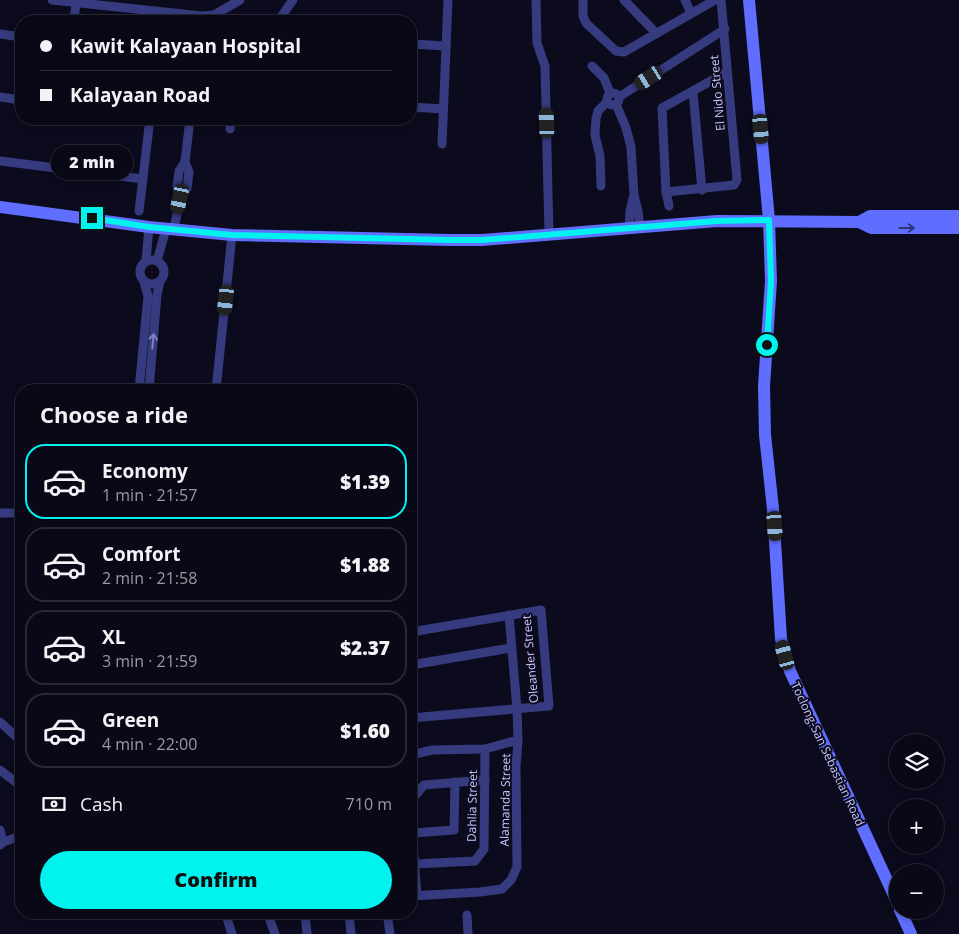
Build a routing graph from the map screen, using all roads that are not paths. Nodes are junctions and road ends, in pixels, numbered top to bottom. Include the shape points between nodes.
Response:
1 (52, 0) edge
2 (240, 0) edge
3 (293, 0) edge
4 (448, 0) edge
5 (536, 0) edge
6 (582, 0) edge
7 (624, 0) edge
8 (685, 0) edge
9 (715, 0) edge
10 (722, 0) edge
11 (749, 0) edge
12 (76, 3) junction
13 (691, 13) junction
14 (75, 15) edge
15 (151, 15) edge
16 (214, 15) edge
17 (282, 15) edge
18 (725, 28) junction
19 (656, 33) junction
20 (0, 34) edge
21 (15, 36) edge
22 (417, 44) edge
23 (446, 46) junction
24 (592, 66) dead end
25 (727, 72) junction
26 (693, 92) junction
27 (0, 97) edge
28 (15, 99) edge
29 (613, 99) junction
30 (417, 108) edge
31 (444, 109) junction
32 (149, 125) edge
33 (189, 125) edge
34 (230, 125) edge
35 (230, 129) dead end
36 (442, 144) dead end
37 (0, 161) edge
38 (143, 179) junction
39 (601, 186) dead end
40 (702, 190) junction
41 (666, 192) junction
42 (0, 206) edge
43 (670, 206) dead end
44 (139, 211) dead end
45 (959, 216) edge
46 (769, 220) junction
47 (859, 222) junction
48 (149, 227) junction
49 (634, 228) junction
50 (959, 228) edge
51 (170, 229) junction
52 (232, 235) junction
53 (549, 235) junction
54 (146, 261) junction
55 (157, 261) junction
56 (160, 281) junction
57 (144, 282) junction
58 (140, 384) edge
59 (150, 384) edge
60 (217, 384) edge
61 (15, 512) edge
62 (0, 513) edge
63 (508, 615) junction
64 (417, 631) edge
65 (511, 648) junction
66 (417, 664) edge
67 (517, 709) junction
68 (417, 718) edge
69 (2, 728) edge
70 (15, 737) edge
71 (518, 740) junction
72 (485, 749) junction
73 (417, 754) edge
74 (0, 770) edge
75 (485, 780) junction
76 (15, 781) edge
77 (455, 782) junction
78 (417, 793) edge
79 (0, 830) edge
80 (417, 833) edge
81 (15, 838) edge
82 (2, 843) edge
83 (417, 864) edge
84 (889, 885) edge
85 (417, 896) edge
86 (467, 915) dead end
87 (227, 919) edge
88 (270, 919) edge
89 (306, 919) edge
90 (350, 919) edge
91 (388, 919) edge
92 (904, 919) edge
93 (232, 934) edge
94 (275, 934) edge
95 (307, 934) edge
96 (352, 934) edge
97 (390, 934) edge
98 (395, 934) edge
99 (468, 934) edge
100 (911, 934) edge

1 - 12 street
2 - 16 street
3 - 17 street
4 - 23 street
5 - 53 street via 536,43 546,66
6 - 19 street via 586,23 616,51 624,52
7 - 19 street
8 - 13 street
9 - 13 street
10 - 18 street, El Nido Street
11 - 46 main road, Toclong-San Sebastian Road
12 - 14 street
12 - 15 street
13 - 19 street
18 - 25 street, El Nido Street
18 - 29 street
20 - 21 street
22 - 23 street
23 - 31 street
24 - 29 street via 604,78
25 - 26 street
25 - 40 street, El Nido Street via 736,183
26 - 40 street
26 - 41 street via 662,108
27 - 28 street
29 - 39 street via 598,111 596,119
29 - 49 street via 631,147 634,195 630,211
30 - 31 street
31 - 36 street
32 - 38 street
33 - 51 street via 185,162 179,171 177,187 180,199
34 - 35 street
37 - 38 street
38 - 44 street
40 - 41 street
41 - 43 street
42 - 48 main road
45 - 47 main road via 870,216
46 - 47 main road
46 - 49 main road
46 - 84 main road, Toclong-San Sebastian Road via 771,281 764,386 765,435 774,509 781,639 790,671
47 -> 50 main road via 871,228
48 - 51 main road
48 - 54 street
49 - 53 main road
51 - 52 main road
51 - 55 street
52 - 53 main road via 450,240
52 - 60 street
54 - 55 street
54 - 57 street via 139,271
55 - 56 street via 164,270
56 - 57 street via 150,285
59 -> 56 street
57 - 58 street via 148,296
61 - 62 street
63 - 64 street
63 - 65 street, Alamanda Street
63 - 67 street, Oleander Street via 541,610 549,706
65 - 66 street
65 - 67 street, Alamanda Street
67 - 68 street
67 - 71 street, Alamanda Street
69 - 70 street
71 - 72 street
71 - 85 street, Alamanda Street via 517,867 511,880 502,889
72 - 73 street via 432,750
72 - 75 street, Dahlia Street
74 - 76 street
75 - 77 street
75 - 83 street, Dahlia Street via 484,850 475,861
77 - 78 street via 424,785
77 - 80 street via 454,830
79 - 82 street
81 - 82 street
86 - 99 street
87 - 93 street
88 - 94 street
89 - 95 street
90 - 96 street
91 - 97 street
92 - 100 main road
97 - 98 street

